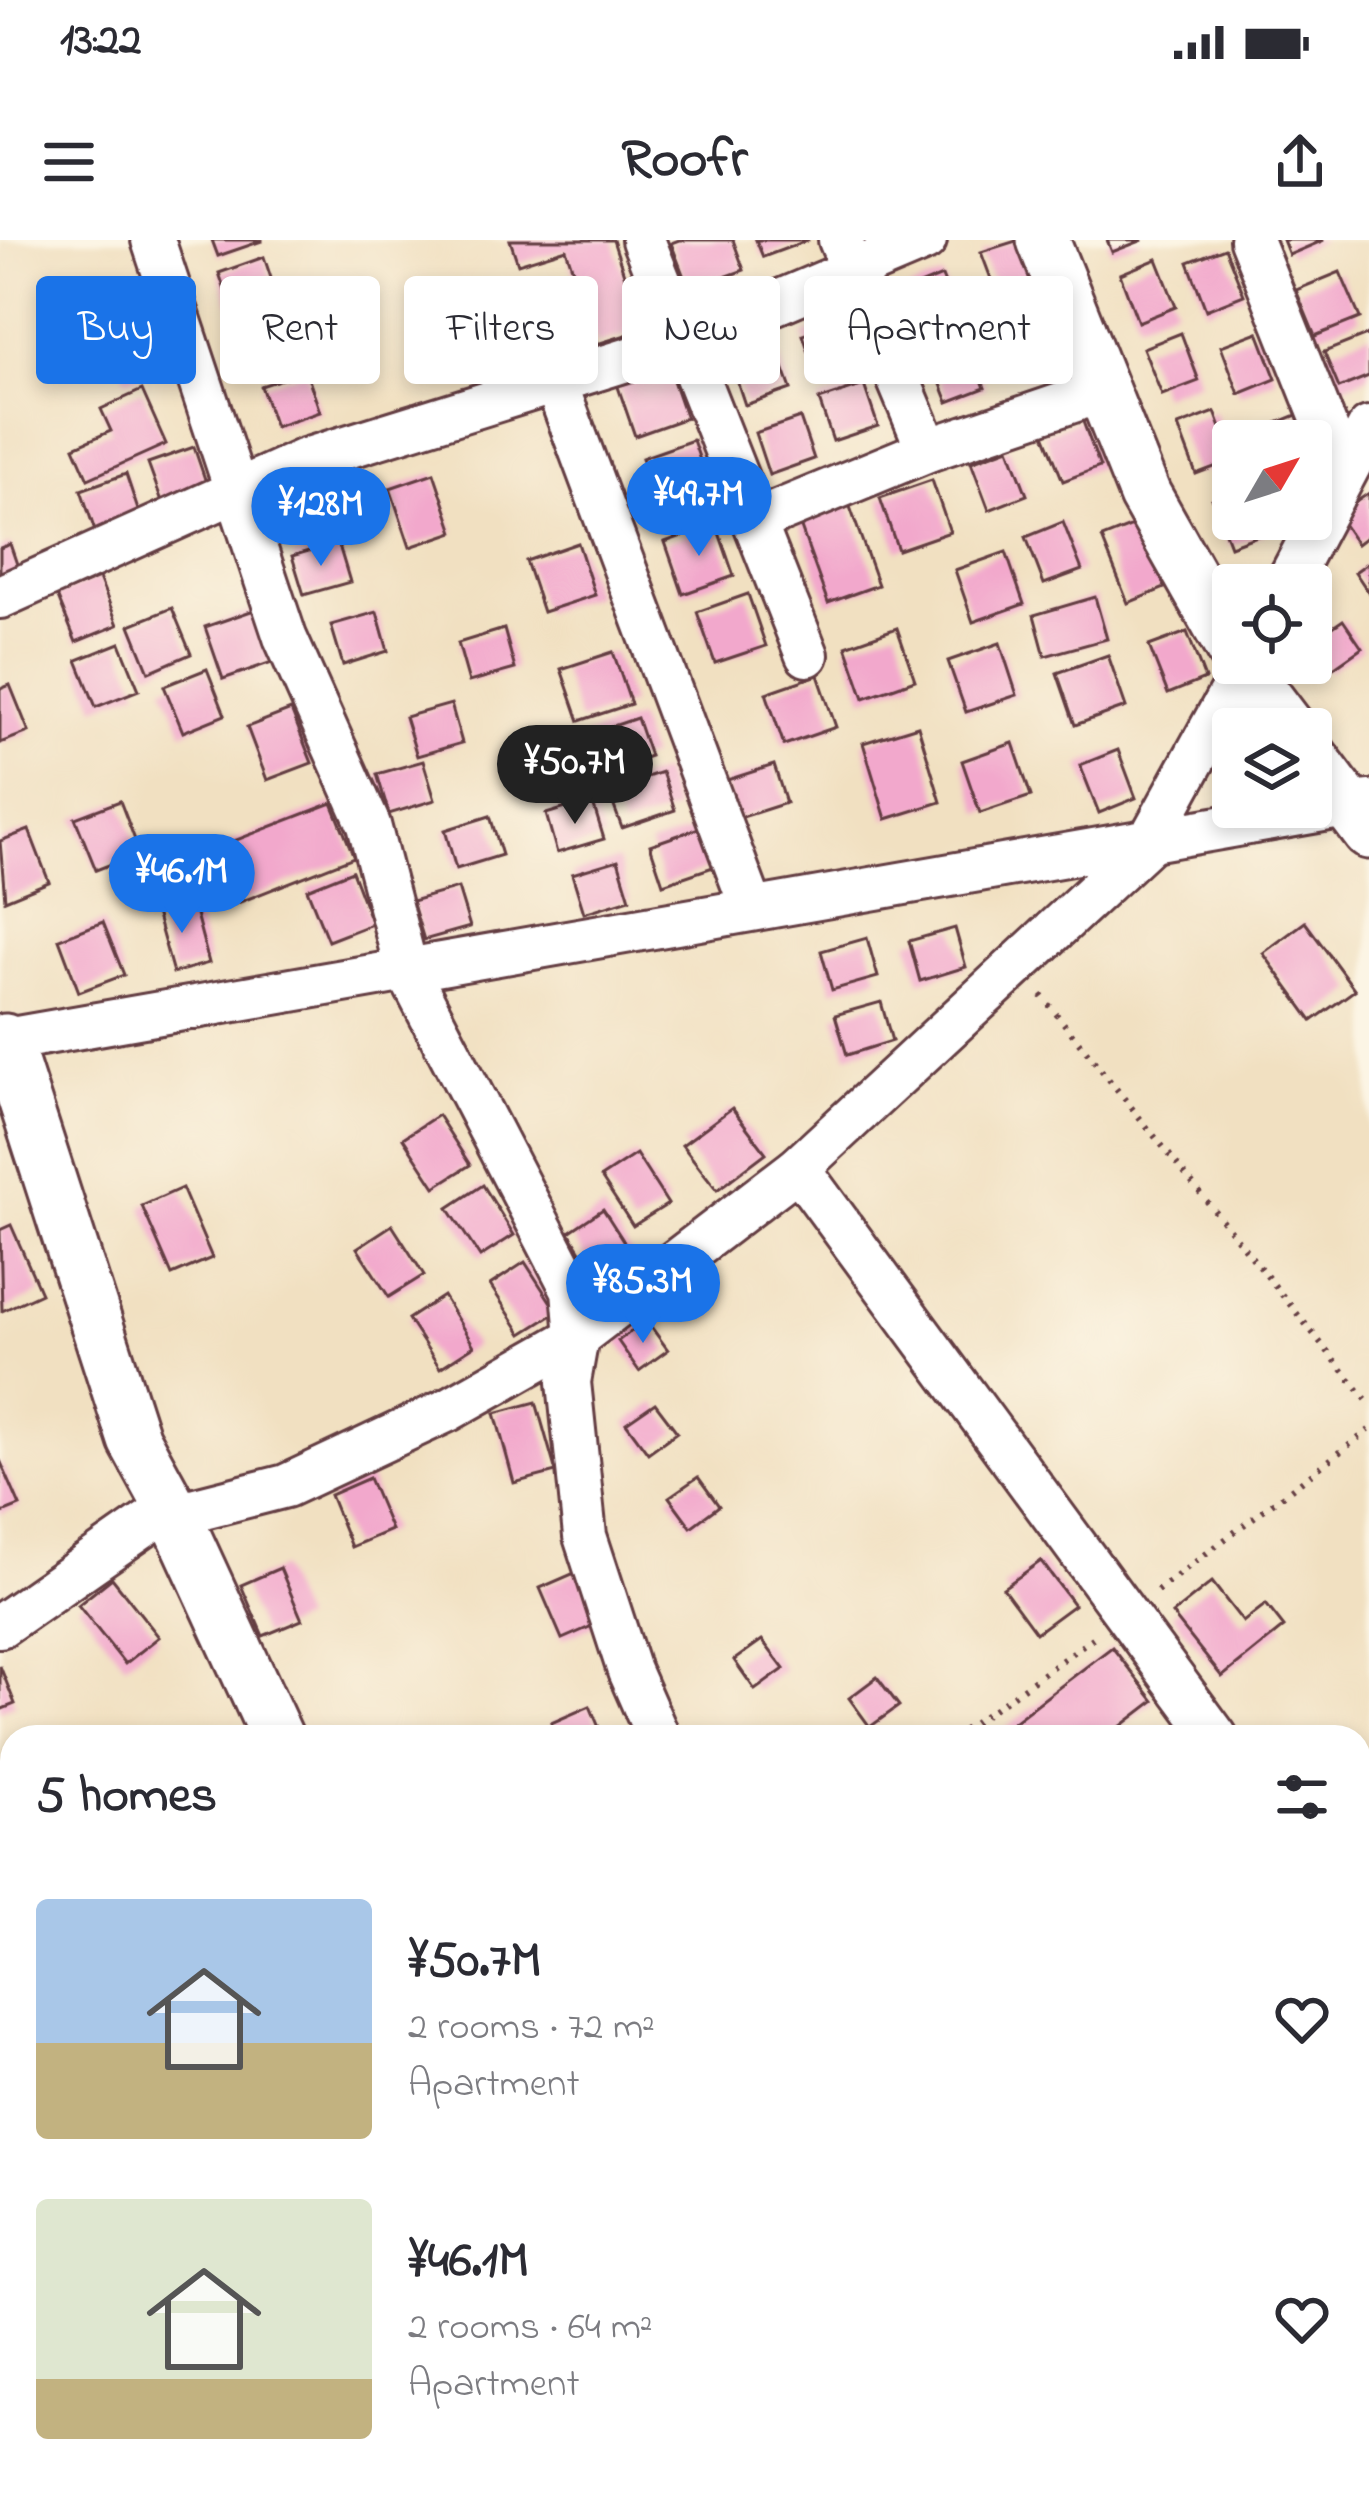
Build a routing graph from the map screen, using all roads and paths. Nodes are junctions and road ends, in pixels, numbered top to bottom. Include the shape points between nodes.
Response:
1 (153, 240) edge
2 (643, 240) edge
3 (925, 240) edge
4 (1043, 240) edge
5 (1251, 240) edge
6 (845, 255) edge
7 (656, 276) edge
8 (780, 290) edge
9 (539, 384) edge
10 (556, 384) edge
11 (699, 384) edge
12 (1102, 391) junction
13 (1369, 428) edge
14 (928, 451) junction
15 (1342, 471) junction
16 (236, 491) junction
17 (758, 520) junction
18 (1296, 564) edge
19 (0, 597) edge
20 (1212, 612) edge
21 (807, 655) dead end
22 (1230, 684) edge
23 (1332, 779) edge
24 (1363, 814) edge
25 (1148, 842) junction
26 (751, 906) junction
27 (1016, 964) junction
28 (406, 968) junction
29 (2, 1035) edge
30 (798, 1168) junction
31 (578, 1337) junction
32 (1369, 1403) edge
33 (1369, 1430) edge
34 (176, 1515) junction
35 (1125, 1615) junction
36 (0, 1626) edge
37 (272, 1725) edge
38 (653, 1725) edge
39 (971, 1725) edge
40 (1207, 1725) edge

1 - 16 street
2 - 7 street
3 - 6 street
4 - 12 street
5 - 15 street
6 - 8 street
6 - 14 street
9 - 16 street via 305,460
10 - 26 street
11 - 17 street
12 - 14 street
12 - 20 street via 1145,495
13 - 15 street
14 - 17 street
15 - 18 street
16 - 19 street
16 - 28 street via 285,637 369,825
17 - 21 street
22 - 25 street
23 - 24 street
24 - 25 street
25 - 26 street
25 - 27 street
26 - 28 street
27 - 30 street
27 - 32 path
28 - 29 street
28 - 31 street via 573,1290
29 - 34 street via 134,1440
30 - 31 street
30 - 35 street
31 - 34 street via 286,1486
31 - 38 street via 569,1382 585,1536
33 - 35 path
34 - 36 street via 152,1520
34 - 37 street
35 - 39 path
35 - 40 street

